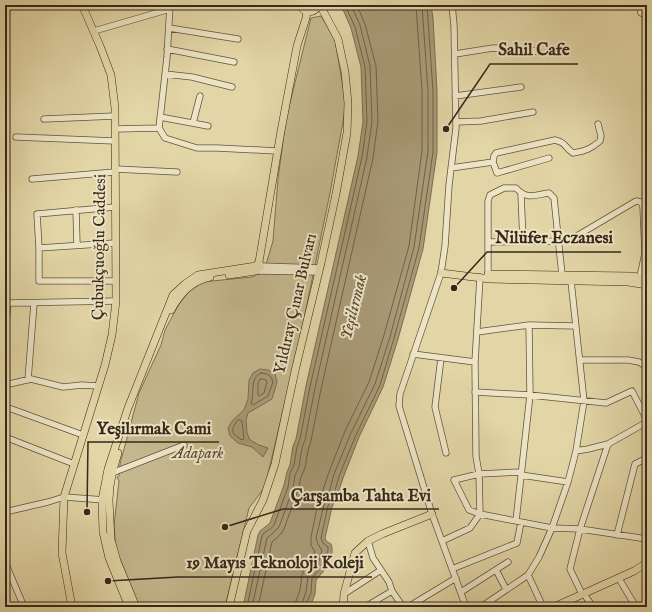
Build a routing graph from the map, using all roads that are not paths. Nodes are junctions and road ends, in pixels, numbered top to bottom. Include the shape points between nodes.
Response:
1 (82, 5) edge
2 (299, 5) edge
3 (319, 5) edge
4 (451, 5) edge
5 (640, 5) edge
6 (170, 7) edge
7 (307, 12) junction
8 (647, 15) edge
9 (169, 28) junction
10 (94, 31) junction
11 (238, 39) dead end
12 (167, 49) junction
13 (539, 52) dead end
14 (455, 54) junction
15 (234, 62) dead end
16 (165, 74) junction
17 (232, 87) dead end
18 (521, 87) dead end
19 (200, 96) dead end
20 (455, 96) junction
21 (533, 112) dead end
22 (115, 116) junction
23 (160, 116) junction
24 (44, 119) dead end
25 (456, 122) junction
26 (193, 123) junction
27 (598, 124) dead end
28 (208, 126) dead end
29 (159, 128) junction
30 (115, 129) junction
31 (16, 137) dead end
32 (115, 141) junction
33 (277, 151) junction
34 (549, 158) dead end
35 (493, 162) junction
36 (451, 168) junction
37 (115, 171) junction
38 (178, 172) dead end
39 (32, 179) dead end
40 (521, 194) junction
41 (115, 207) junction
42 (76, 210) junction
43 (523, 241) junction
44 (558, 241) junction
45 (488, 242) junction
46 (116, 243) junction
47 (77, 245) junction
48 (39, 248) junction
49 (258, 268) junction
50 (319, 270) junction
51 (441, 270) junction
52 (488, 274) junction
53 (562, 275) junction
54 (480, 277) junction
55 (644, 278) edge
56 (571, 280) junction
57 (116, 281) junction
58 (647, 285) edge
59 (116, 301) junction
60 (34, 303) junction
61 (530, 325) junction
62 (576, 326) junction
63 (477, 332) junction
64 (5, 333) edge
65 (413, 354) junction
66 (441, 358) junction
67 (580, 360) junction
68 (475, 362) junction
69 (647, 367) edge
70 (28, 380) junction
71 (5, 385) edge
72 (98, 386) junction
73 (475, 392) junction
74 (530, 395) junction
75 (133, 401) junction
76 (584, 401) junction
77 (6, 407) edge
78 (647, 421) edge
79 (83, 435) junction
80 (5, 437) edge
81 (608, 444) junction
82 (184, 446) dead end
83 (576, 451) junction
84 (446, 453) dead end
85 (647, 458) edge
86 (74, 464) junction
87 (112, 474) junction
88 (479, 474) junction
89 (521, 474) junction
90 (568, 482) junction
91 (64, 497) junction
92 (105, 500) junction
93 (5, 512) edge
94 (432, 514) junction
95 (480, 514) junction
96 (518, 522) junction
97 (552, 528) junction
98 (580, 529) junction
99 (617, 535) junction
100 (647, 539) edge
101 (368, 541) junction
102 (442, 541) junction
103 (5, 562) edge
104 (508, 562) dead end
105 (647, 562) edge
106 (647, 568) edge
107 (452, 569) junction
108 (381, 570) junction
109 (496, 570) junction
110 (528, 574) junction
111 (456, 578) junction
112 (621, 582) junction
113 (506, 590) junction
114 (392, 591) junction
115 (461, 592) junction
116 (344, 594) junction
117 (584, 596) junction
118 (465, 605) edge
119 (24, 607) edge
120 (72, 607) edge
121 (130, 607) edge
122 (136, 607) edge
123 (229, 607) edge
124 (343, 607) edge
125 (365, 607) edge
126 (402, 607) edge
127 (408, 607) edge
128 (458, 607) edge
129 (481, 607) edge
130 (543, 607) edge
131 (554, 607) edge
132 (565, 607) edge
133 (593, 607) edge
134 (636, 607) edge

1 - 10 main road, Çubukçuoğlu Caddesi
2 - 7 main road
3 - 7 main road via 313,11
3 - 50 main road, Yıldıray Çınar Bulvarı via 338,39 348,103 347,133
4 - 14 street
5 - 8 street via 641,13
6 - 9 street
6 - 10 street
7 - 33 main road via 297,46
9 - 11 street
9 - 12 street
10 - 22 main road, Çubukçuoğlu Caddesi via 111,75
12 - 15 street
12 - 16 street
13 - 14 street via 493,48
14 - 20 street
16 - 17 street via 192,77
16 - 23 street
18 - 20 street
19 - 26 street
20 - 25 street
21 - 25 street via 481,121
22 - 24 street
22 - 30 main road, Çubukçuoğlu Caddesi
23 - 26 street
23 - 29 street
25 - 36 street
26 - 28 street
27 - 35 street via 600,141 583,152 573,153 563,142 555,140 496,153
29 - 30 street
29 - 33 street via 165,138 197,148
30 - 32 main road, Çubukçuoğlu Caddesi
31 - 32 street
32 - 37 main road, Çubukçuoğlu Caddesi
33 - 49 main road
34 - 35 street via 497,173
35 - 36 street
36 - 51 street
37 - 38 street
37 - 39 street
37 - 41 main road, Çubukçuoğlu Caddesi
40 - 43 street
40 - 44 street via 528,196 549,193 554,198
40 - 45 street via 516,188 504,188 490,195
41 - 42 street
41 - 46 main road, Çubukçuoğlu Caddesi
42 - 47 street
42 - 48 street via 37,214
43 - 44 street
43 - 45 street
44 - 53 street
44 - 55 street via 575,237 636,201 641,202
45 - 52 street
46 - 47 street
46 - 57 main road, Çubukçuoğlu Caddesi
47 - 48 street
48 - 57 street via 39,281
49 - 50 street
49 - 75 main road via 200,280 188,287 166,320
50 - 123 main road, Yıldıray Çınar Bulvarı via 275,464 263,500 246,531
51 - 52 main road
51 - 54 main road
51 - 65 street
52 - 53 main road
53 - 55 main road
54 - 56 main road
54 - 63 street
56 - 58 main road
56 - 62 street
57 - 59 main road, Çubukçuoğlu Caddesi
59 - 60 street
59 - 72 main road, Çubukçuoğlu Caddesi via 112,335
60 - 64 street via 8,303
60 - 70 street
61 - 62 street
61 - 63 street
61 - 74 street
62 - 67 street
63 - 68 street
65 - 66 street
65 - 94 street via 400,394 399,406
66 - 68 street
66 - 84 street via 435,407
67 - 69 street via 628,360
67 - 76 street
68 - 73 street
70 - 71 street
70 - 72 street via 63,387
72 - 79 main road, Çubukçuoğlu Caddesi
73 - 74 street
73 - 88 street via 476,456
74 - 76 street
74 - 89 street
75 - 87 main road
75 - 92 main road via 108,469
76 - 78 street via 606,403 632,391
76 - 83 street
77 - 79 street
78 - 81 street
79 - 86 main road, Çubukçuoğlu Caddesi
80 - 86 street
81 - 83 street
81 - 98 street
82 - 87 street
83 - 90 street
85 - 99 street via 635,464
86 - 91 main road, Çubukçuoğlu Caddesi
87 - 92 main road
88 - 89 street
88 - 95 street
88 - 95 street via 454,480 469,510
89 - 90 street
89 - 96 street
90 - 97 street
91 - 92 street
91 - 93 street
91 - 120 main road, Çubukçuoğlu Caddesi via 62,553
92 - 121 main road via 103,532 109,558
92 - 122 main road via 117,561
94 - 101 main road
94 - 102 street
95 - 96 street
95 - 102 street via 470,528
96 - 97 street
96 - 107 street via 517,543
97 - 98 street
97 - 110 street
98 - 99 street
98 - 117 street via 570,569
99 - 100 street
101 - 108 street via 373,558
101 - 116 main road via 355,553
102 - 107 street
103 - 119 street
104 - 109 street
105 - 117 main road
106 - 112 main road
107 - 111 street
108 - 114 street
108 - 116 street
109 - 113 street
109 - 115 street
110 - 113 street
110 - 130 street
111 - 115 street
111 - 127 street
112 - 117 main road
112 - 134 street
113 - 129 street
114 - 125 street
114 - 126 street
115 - 118 street
116 - 124 main road
117 - 131 main road
117 - 132 main road
117 - 133 street
118 - 128 street

